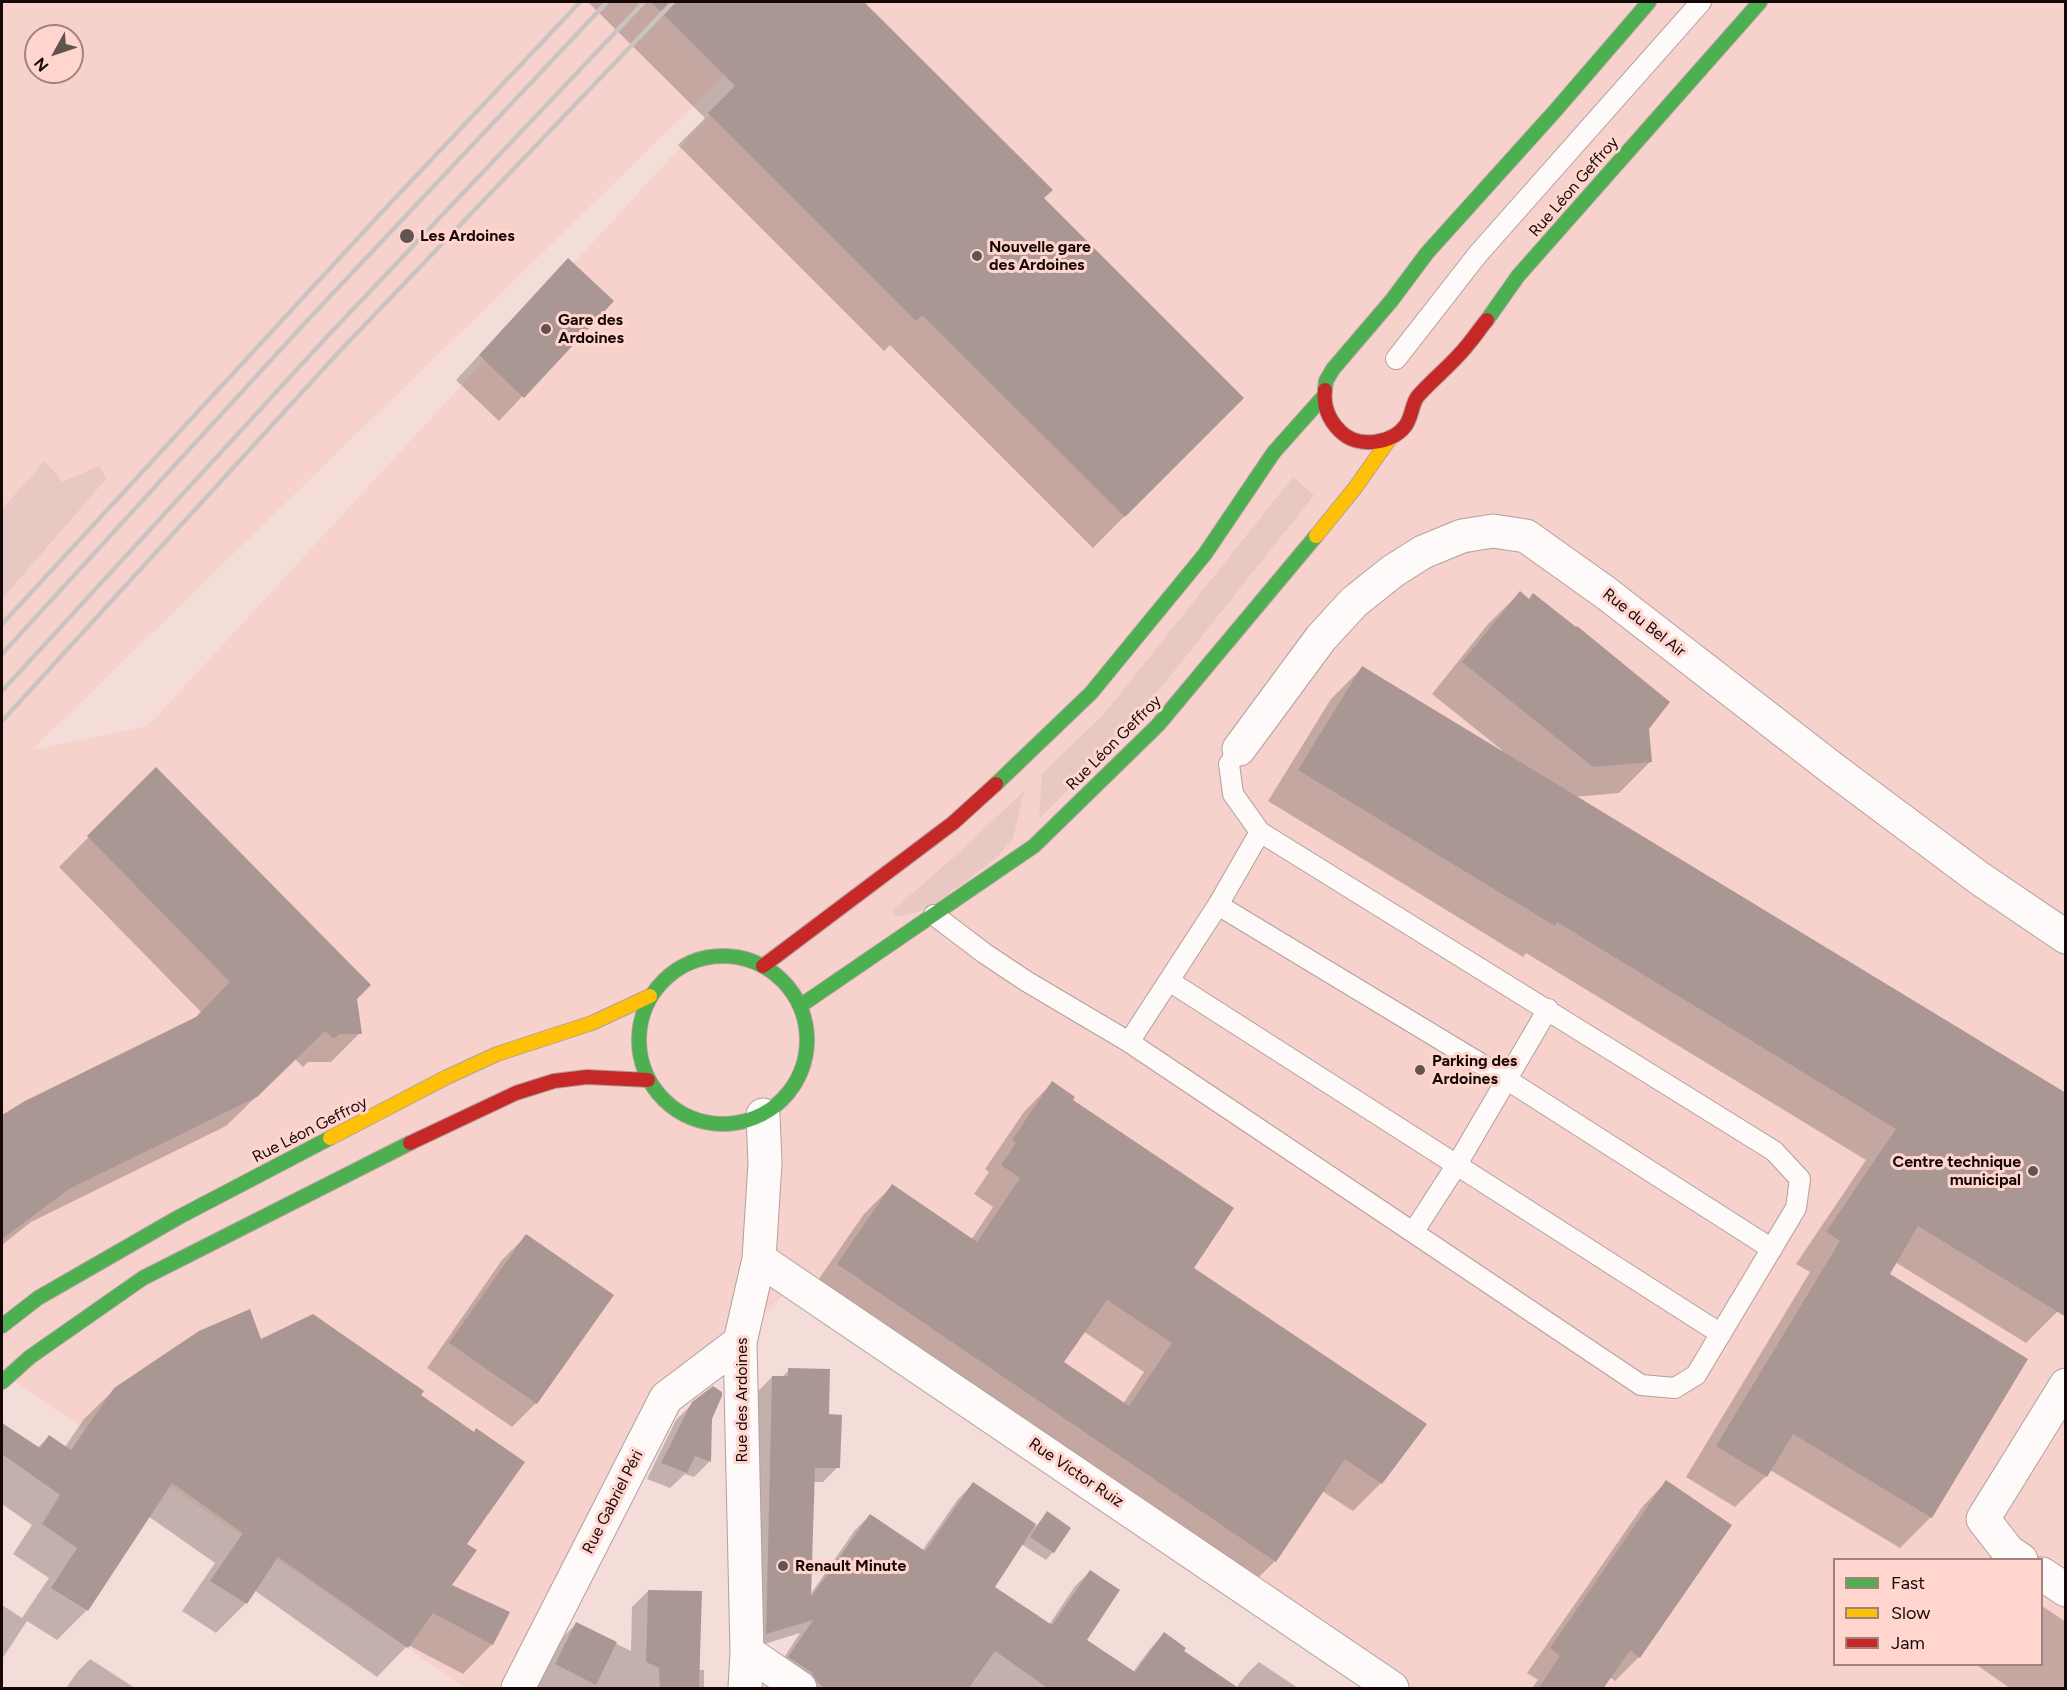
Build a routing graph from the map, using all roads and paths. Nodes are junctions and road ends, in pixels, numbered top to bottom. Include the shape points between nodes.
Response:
1 (1649, 2) edge
2 (1701, 2) edge
3 (1761, 2) edge
4 (1396, 359) dead end
5 (1324, 396) junction
6 (1391, 437) junction
7 (1239, 749) joint
8 (1260, 832) junction
9 (1218, 905) junction
10 (934, 915) junction
11 (2066, 937) edge
12 (763, 966) junction
13 (1169, 981) junction
14 (650, 996) junction
15 (800, 1006) junction
16 (1548, 1009) junction
17 (1130, 1042) junction
18 (1506, 1079) junction
19 (648, 1080) junction
20 (763, 1114) junction
21 (1456, 1166) junction
22 (1414, 1232) junction
23 (1772, 1249) junction
24 (759, 1259) junction
25 (2, 1326) edge
26 (1721, 1334) junction
27 (740, 1342) junction
28 (2, 1382) edge
29 (2066, 1385) edge
30 (2018, 1558) edge
31 (2043, 1575) edge
32 (2066, 1590) edge
33 (747, 1652) junction
34 (518, 1689) edge
35 (745, 1689) edge
36 (800, 1689) edge
37 (1392, 1689) edge

1 - 5 street via 1427,253 1333,369
2 - 4 lane via 1478,254
3 - 6 street, Rue Léon Geffroy via 1518,276 1470,343 1416,398 1405,427
5 - 6 street via 1329,417 1345,436 1370,443
5 - 12 street via 1274,452 1205,554 1090,693 952,823
6 - 10 street, Rue Léon Geffroy via 1355,488 1158,725 1034,846
7 - 8 lane via 1229,764 1233,794
7 - 11 street, Rue du Bel Air via 1321,638 1354,602 1393,571 1462,536 1493,531 1526,536 1979,878
8 - 9 lane
8 - 16 lane
9 - 13 lane
9 - 18 lane
10 - 15 street, Rue Léon Geffroy
10 - 17 lane via 1026,981
12 - 14 street via 739,957 702,958 668,975
12 - 15 street via 786,985
13 - 17 lane
13 - 21 lane
14 - 19 street via 640,1024 638,1049
14 - 25 street, Rue Léon Geffroy via 592,1023 497,1054 447,1077 179,1217 38,1298
15 - 20 street via 806,1025 802,1070 787,1095
16 - 18 lane
16 - 23 lane via 1774,1151 1800,1179 1796,1208
17 - 22 lane
18 - 21 lane
18 - 23 lane
19 - 20 street via 678,1112 708,1123 735,1124
19 - 28 street via 587,1077 554,1081 516,1093 382,1156 143,1278 30,1357
20 - 24 street, Rue des Ardoines via 765,1163
21 - 22 lane
21 - 26 lane
22 - 26 lane via 1641,1385 1675,1388 1696,1375
23 - 26 lane
24 - 27 street, Rue des Ardoines
24 - 37 street, Rue Victor Ruiz
27 - 33 street, Rue des Ardoines
27 - 34 street, Rue Gabriel Péri via 666,1398
29 - 30 street via 1983,1519
31 - 32 street
33 - 35 street, Rue des Ardoines
33 - 36 street

